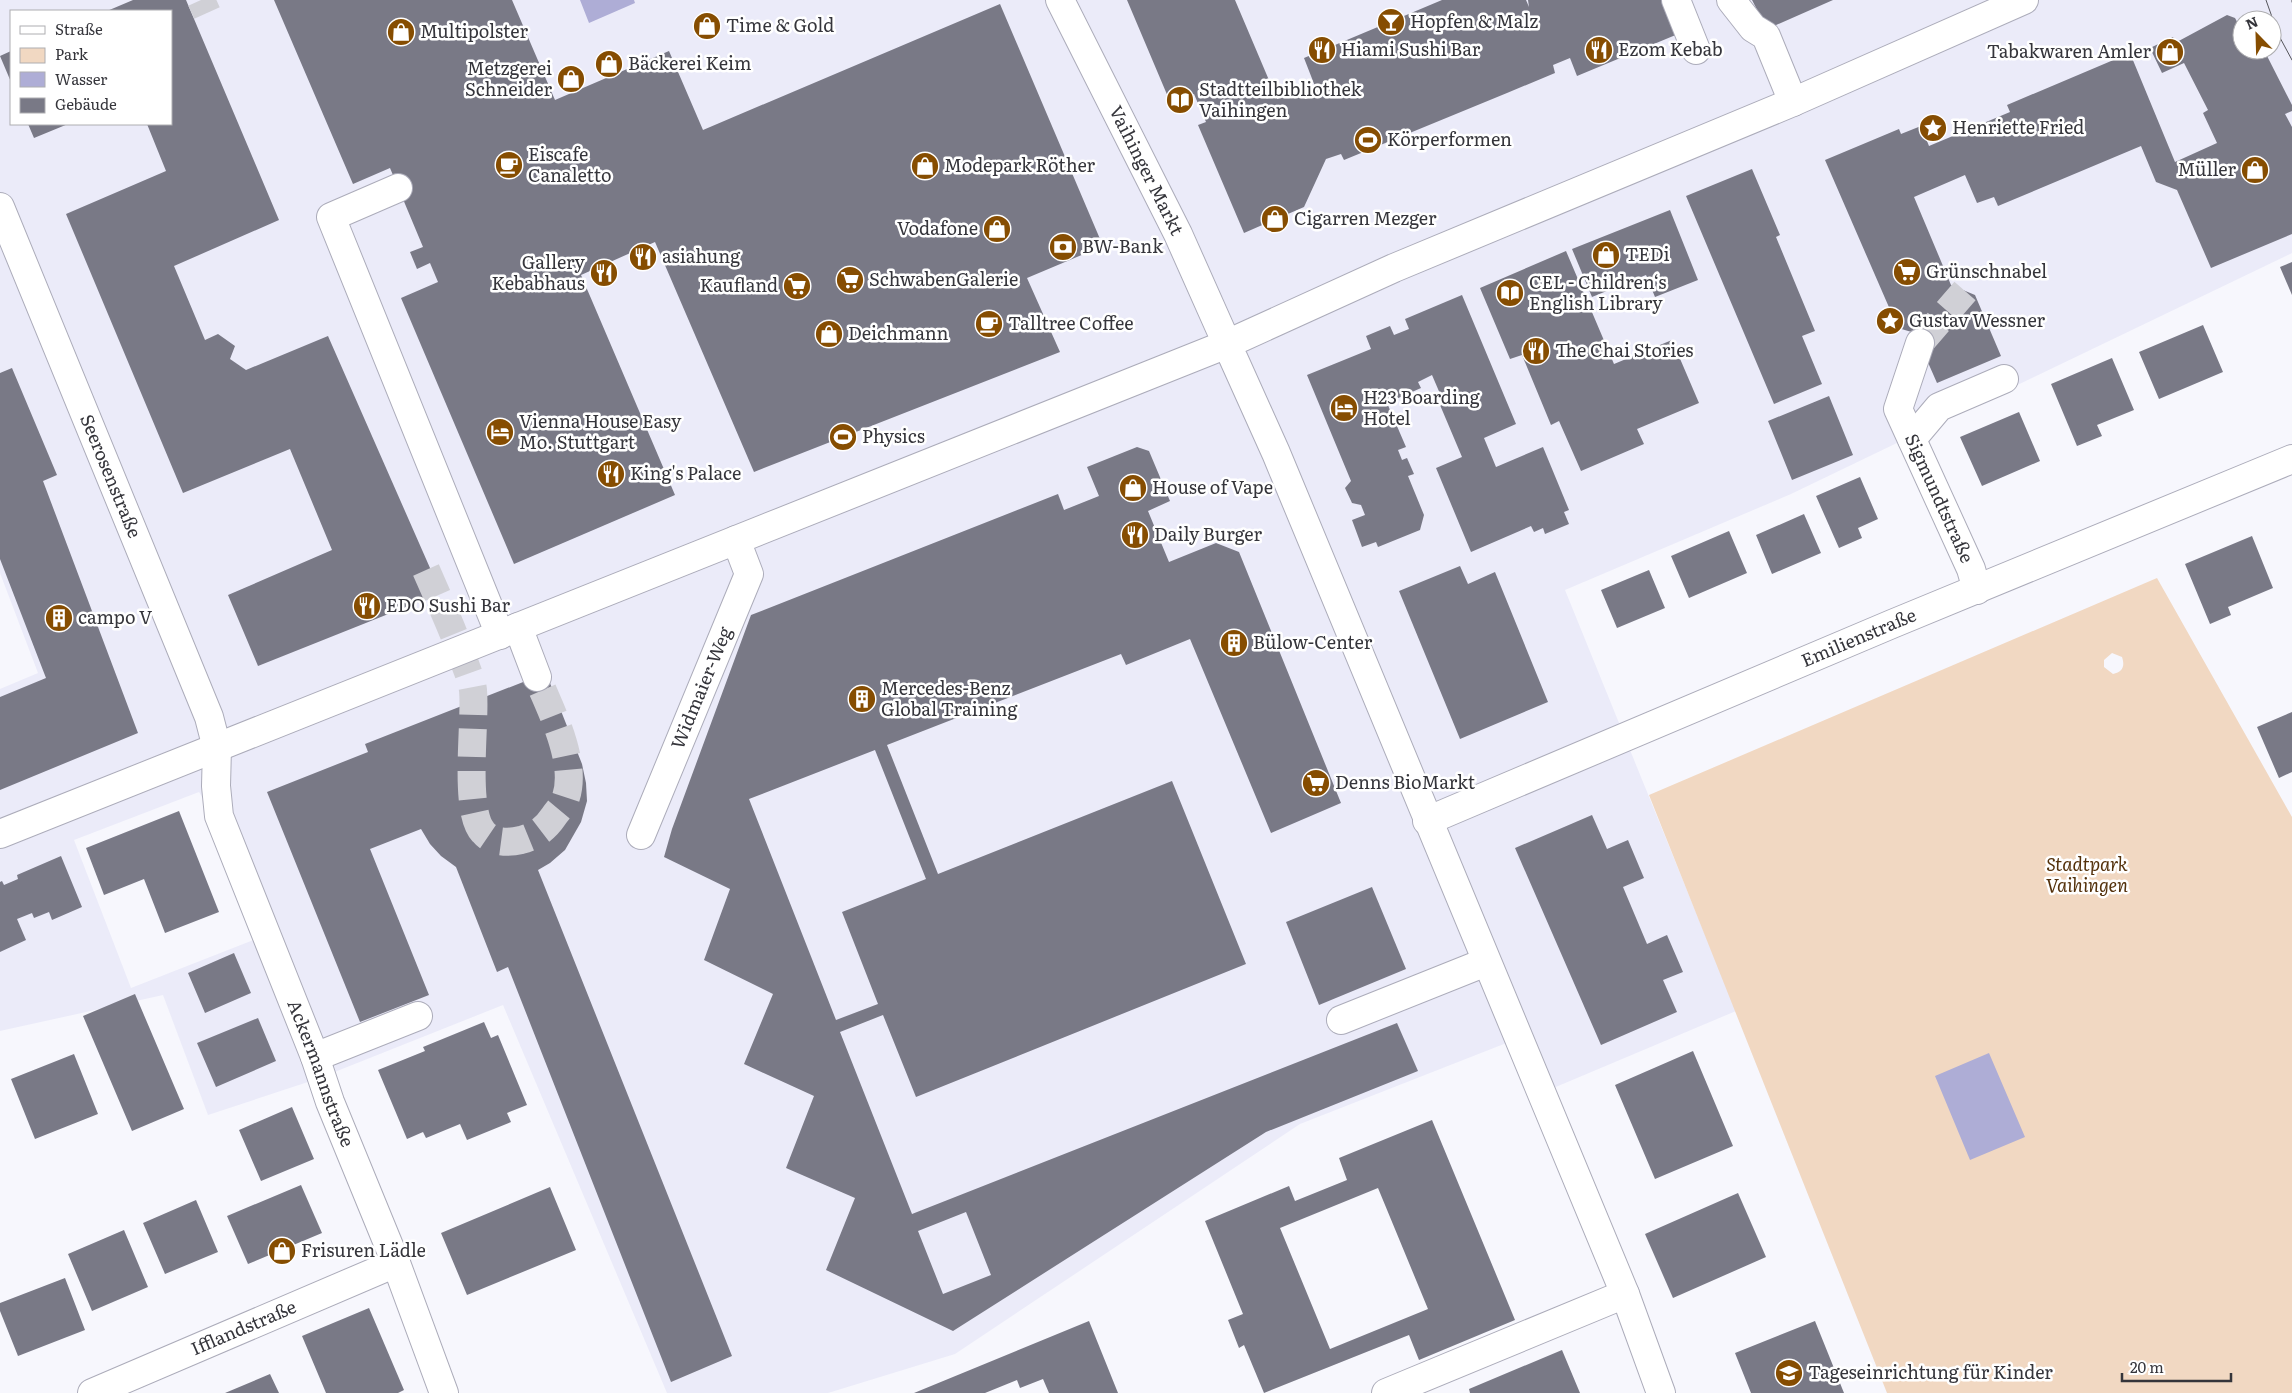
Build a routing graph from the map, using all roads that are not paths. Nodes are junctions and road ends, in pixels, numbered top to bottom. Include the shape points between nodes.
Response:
1 (1060, 0) edge
2 (1676, 0) edge
3 (1731, 0) edge
4 (2024, 0) edge
5 (1696, 50) dead end
6 (1793, 102) junction
7 (398, 188) dead end
8 (0, 207) edge
9 (1920, 343) tunnel mouth
10 (1228, 344) junction
11 (2004, 379) dead end
12 (1912, 439) junction
13 (2292, 459) edge
14 (736, 540) junction
15 (1977, 590) junction
16 (509, 631) junction
17 (537, 677) tunnel mouth
18 (217, 748) junction
19 (1427, 821) junction
20 (0, 834) edge
21 (641, 835) dead end
22 (1486, 962) junction
23 (418, 1016) dead end
24 (1341, 1020) dead end
25 (315, 1057) junction
26 (396, 1263) junction
27 (1625, 1294) junction
28 (1576, 1332) dead end
29 (92, 1393) edge
30 (444, 1393) edge
31 (1386, 1393) edge
32 (1429, 1393) edge
33 (1661, 1393) edge

1 - 10 street, Vaihinger Markt via 1178,234
2 - 5 street
3 - 6 street via 1753,28 1766,36
4 - 6 street
6 - 10 street via 1394,268
7 - 16 street via 331,217
8 - 18 street, Seerosenstraße via 185,657
9 - 12 street, Sigmundtstraße via 1898,408
10 - 14 street
10 - 19 street, Vaihinger Markt
11 - 12 street via 1939,407
12 - 15 street, Sigmundtstraße
13 - 15 street, Emilienstraße
14 - 16 street
14 - 21 street, Widmaier-Weg via 749,574
15 - 19 street, Emilienstraße
16 - 17 street
16 - 18 street
18 - 20 street
18 - 25 street, Ackermannstraße via 216,786 220,816
19 - 22 street, Vaihinger Markt
22 - 24 street
22 - 27 street, Vaihinger Markt
23 - 25 street
25 - 26 street, Ackermannstraße via 330,1102
26 - 29 street, Ifflandstraße
26 - 30 street, Ackermannstraße
27 - 31 street
27 - 33 street, Vaihinger Markt
28 - 32 street

